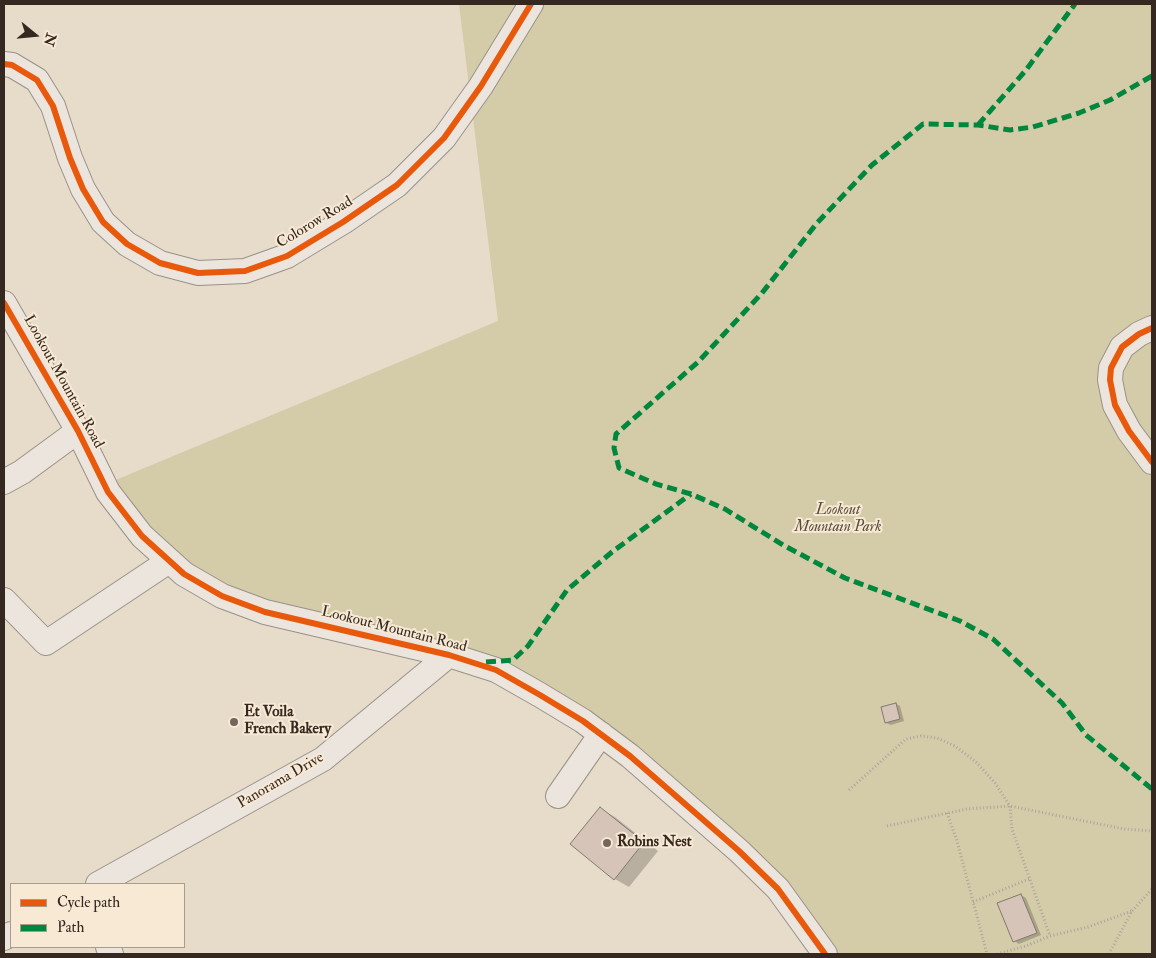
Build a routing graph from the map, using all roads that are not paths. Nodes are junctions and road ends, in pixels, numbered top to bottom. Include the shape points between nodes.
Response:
1 (531, 4) edge
2 (4, 64) edge
3 (4, 304) edge
4 (1152, 328) edge
5 (78, 431) junction
6 (1152, 462) edge
7 (4, 482) edge
8 (169, 561) junction
9 (4, 600) edge
10 (449, 655) junction
11 (601, 734) junction
12 (558, 796) dead end
13 (100, 883) edge
14 (825, 954) edge

1 - 2 street, Colorow Road via 481,86 449,130 397,185 287,256 245,271 198,273 160,263 127,244 103,222 83,189 53,106 37,80 12,65
3 - 5 street, Lookout Mountain Road
4 - 6 street via 1122,347 1111,368 1110,380 1115,405
5 - 7 street
5 - 8 street, Lookout Mountain Road via 108,492 142,536
8 - 9 street via 46,643
8 - 10 street, Lookout Mountain Road via 184,574 222,596 265,612
10 - 11 street, Lookout Mountain Road via 496,670
10 - 13 street, Panorama Drive via 322,759
11 - 12 street
11 - 14 street, Lookout Mountain Road via 630,756 778,889

